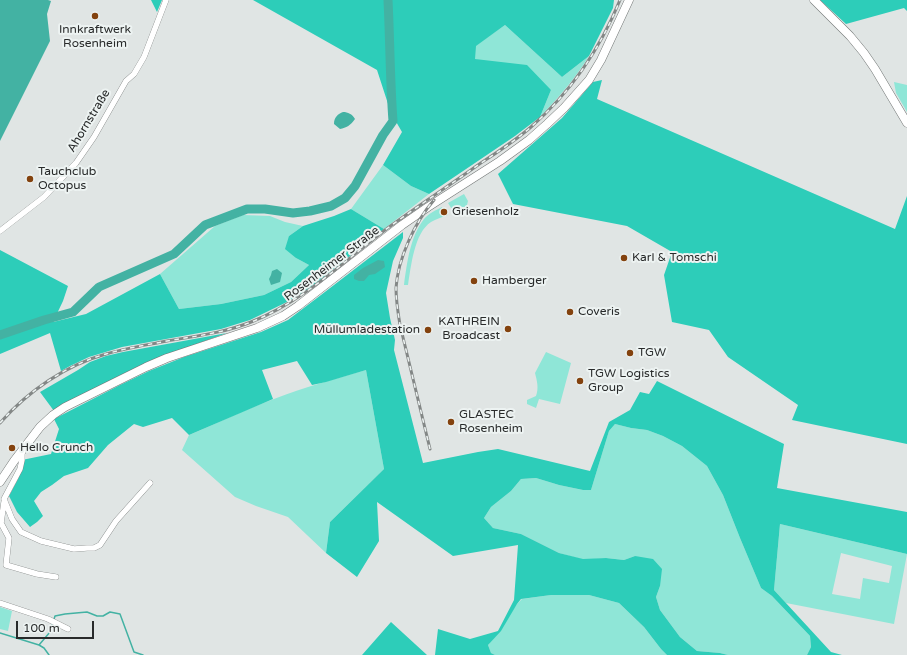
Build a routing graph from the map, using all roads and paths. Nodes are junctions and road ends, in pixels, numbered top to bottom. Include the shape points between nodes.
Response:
1 (166, 0) edge
2 (629, 0) edge
3 (814, 0) edge
4 (907, 123) edge
5 (0, 231) edge
6 (22, 450) junction
7 (0, 482) edge
8 (150, 483) dead end
9 (4, 499) junction
10 (56, 578) dead end
11 (0, 603) edge
12 (68, 629) dead end

1 - 5 street, Ahornstraße via 144,57 134,74 126,81 76,163 44,197
2 - 6 main road, Rosenheimer Straße via 590,80 564,108 518,148 402,225 283,316 257,328 167,358 65,407 40,427
3 - 4 main road via 864,53
6 - 7 main road, Rosenheimer Straße
6 - 9 street via 20,469
8 - 9 street via 116,521 100,545 94,548 74,549 41,541 21,532 12,520
9 - 10 street via 1,523 8,538 6,565
11 - 12 street via 48,619

